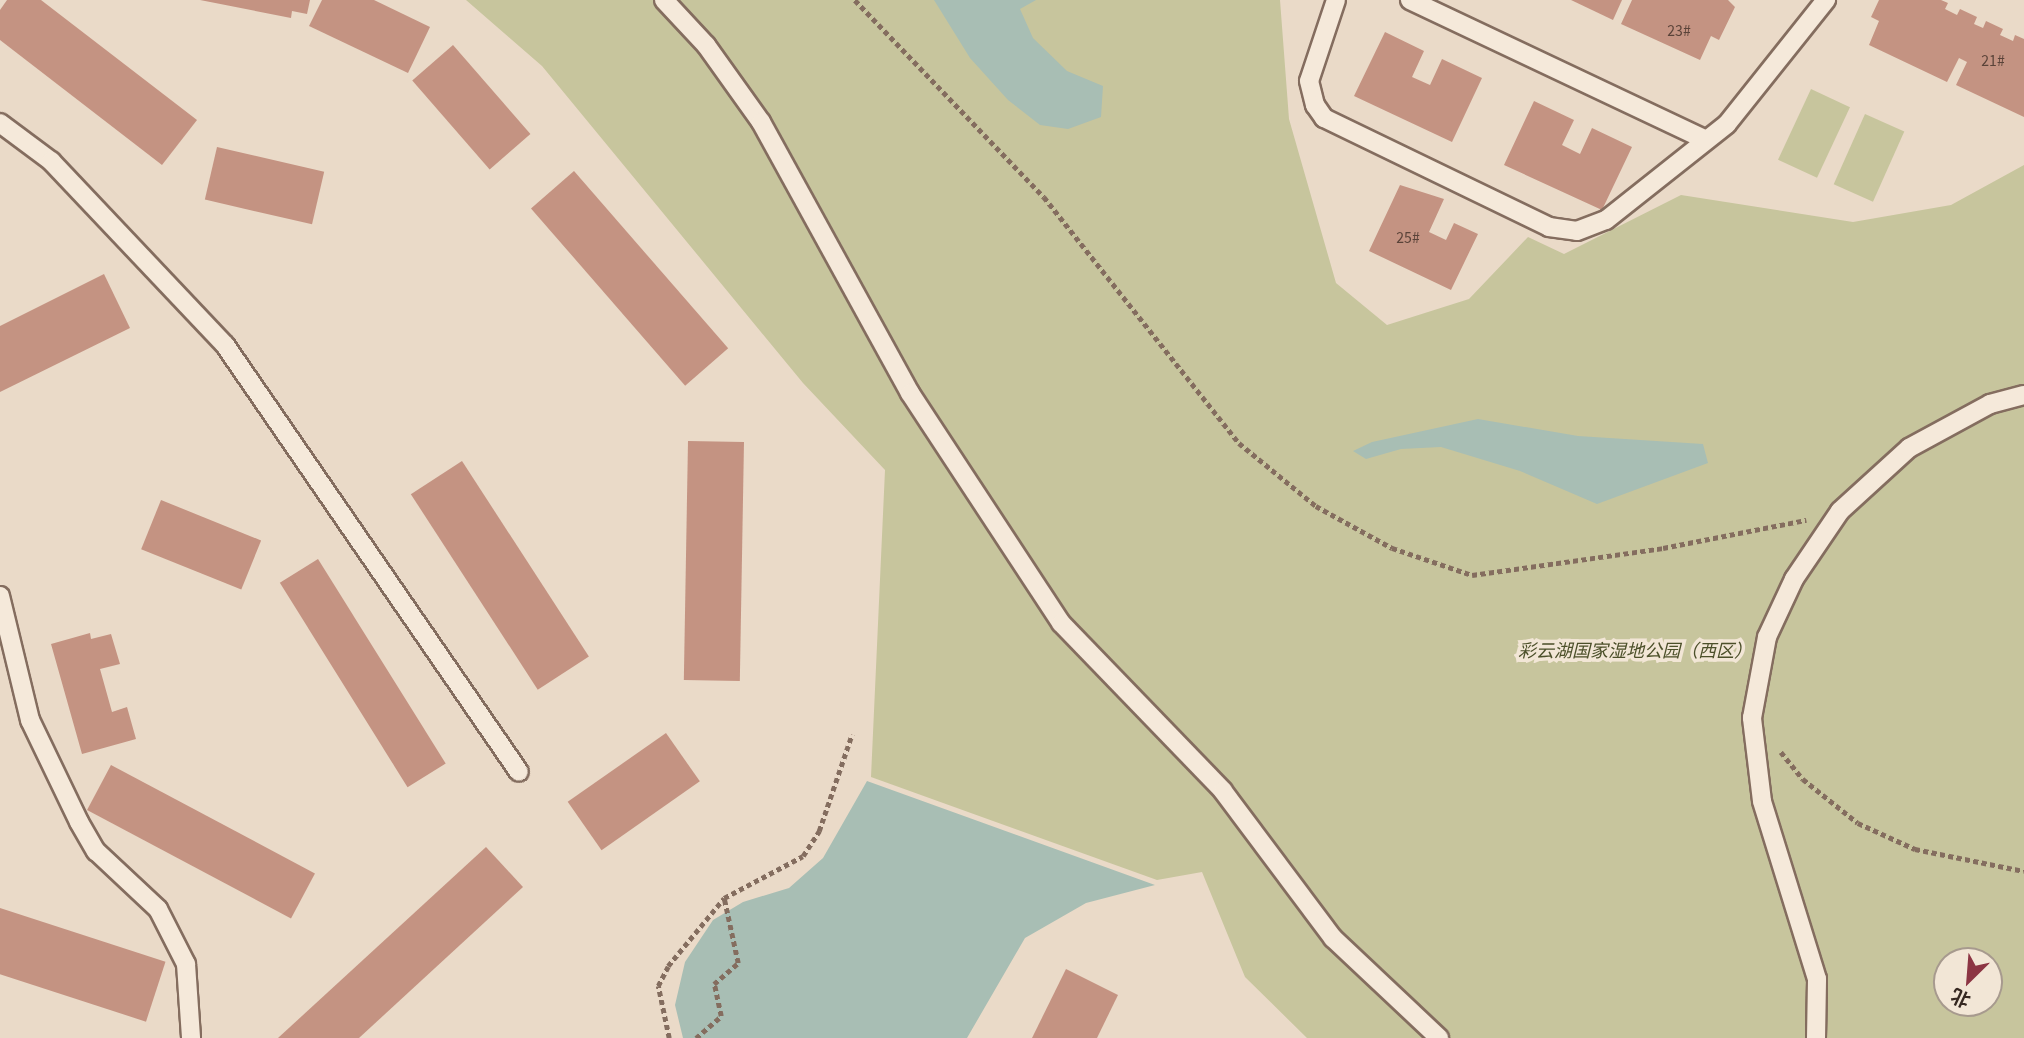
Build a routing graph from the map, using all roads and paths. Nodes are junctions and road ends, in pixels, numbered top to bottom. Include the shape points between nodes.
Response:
1 (664, 0) edge
2 (855, 0) edge
3 (1336, 0) edge
4 (1410, 0) edge
5 (1826, 0) edge
6 (0, 123) edge
7 (1706, 140) junction
8 (2024, 395) edge
9 (1840, 511) junction
10 (0, 596) edge
11 (1752, 718) junction
12 (852, 734) dead end
13 (519, 772) dead end
14 (2024, 871) edge
15 (724, 898) junction
16 (191, 1038) edge
17 (669, 1038) edge
18 (696, 1038) edge
19 (1439, 1038) edge
20 (1816, 1038) edge

1 - 19 lane via 706,45 761,122 910,393 1061,623 1223,791 1333,938
2 - 9 path via 1044,197 1239,443 1316,506 1392,548 1472,575 1755,532
3 - 7 lane via 1309,81 1315,106 1324,118 1549,227 1564,231 1592,228
4 - 7 lane
5 - 7 lane via 1744,105
6 - 13 lane via 51,161 225,345
8 - 9 lane via 1990,404 1909,447
9 - 11 lane via 1794,579 1767,637
10 - 16 lane via 30,720 79,822 96,851 158,909 186,964
11 - 14 path via 1803,779 1858,823 1915,849
11 - 20 lane via 1762,801 1816,979
12 - 15 path via 819,831 803,856
15 - 17 path via 685,942 657,986
15 - 18 path via 738,963 714,984 721,1016

